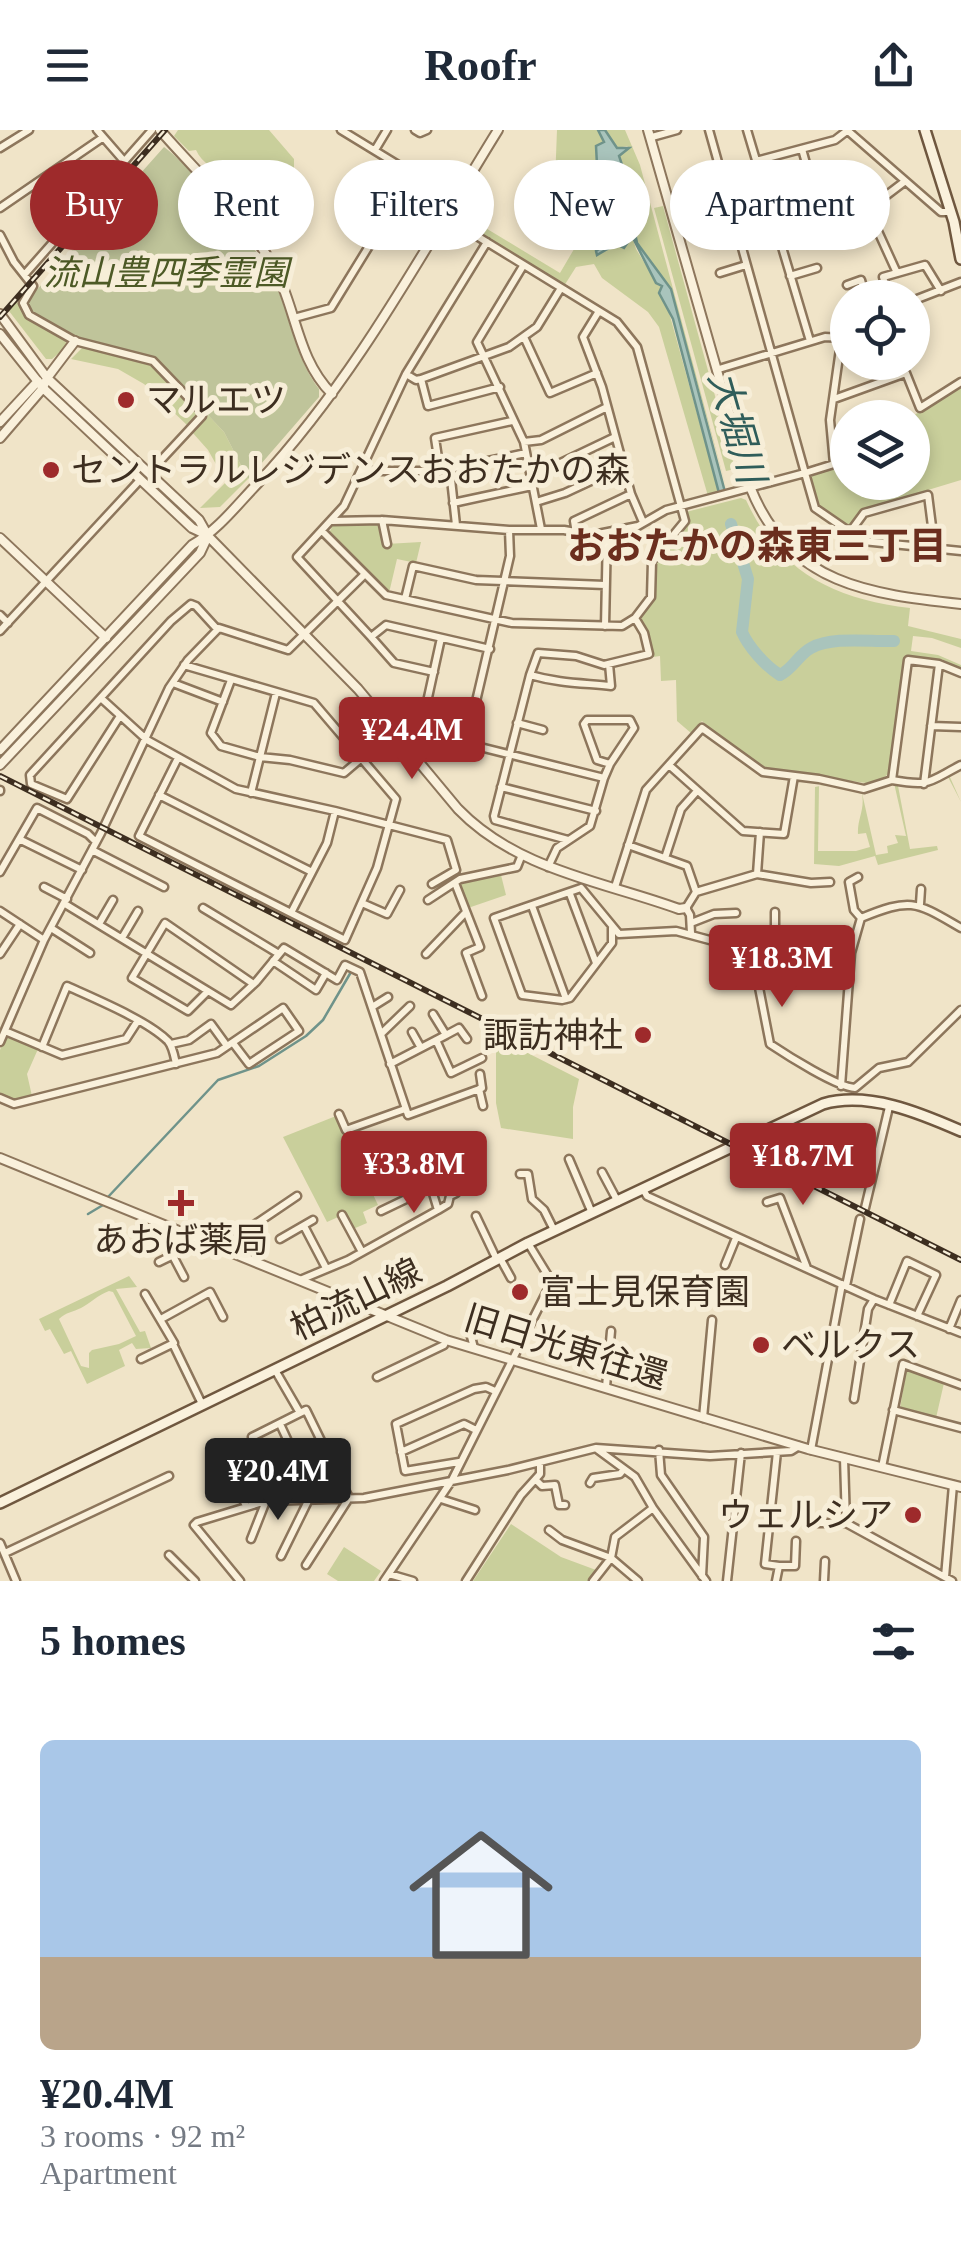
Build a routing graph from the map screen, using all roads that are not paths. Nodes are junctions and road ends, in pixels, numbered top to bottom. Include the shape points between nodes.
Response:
1 (29, 130) edge
2 (96, 130) edge
3 (152, 130) edge
4 (160, 130) edge
5 (341, 130) edge
6 (388, 130) edge
7 (415, 130) edge
8 (426, 130) edge
9 (498, 130) edge
10 (677, 130) edge
11 (709, 130) edge
12 (747, 130) edge
13 (847, 130) edge
14 (925, 130) edge
15 (650, 134) edge
16 (102, 138) junction
17 (0, 148) edge
18 (802, 148) junction
19 (375, 151) junction
20 (123, 160) edge
21 (125, 160) edge
22 (390, 160) edge
23 (480, 160) edge
24 (717, 160) edge
25 (756, 160) edge
26 (760, 160) edge
27 (805, 160) edge
28 (904, 182) junction
29 (890, 194) edge
30 (0, 208) edge
31 (951, 212) junction
32 (958, 232) edge
33 (0, 235) edge
34 (494, 246) edge
35 (45, 250) edge
36 (367, 250) edge
37 (423, 250) edge
38 (482, 250) edge
39 (742, 250) edge
40 (783, 250) edge
41 (887, 250) edge
42 (961, 259) edge
43 (523, 265) junction
44 (746, 265) junction
45 (818, 268) dead end
46 (720, 273) dead end
47 (898, 273) junction
48 (24, 274) junction
49 (790, 276) junction
50 (884, 280) edge
51 (961, 282) edge
52 (560, 288) junction
53 (941, 291) junction
54 (930, 294) edge
55 (599, 311) junction
56 (0, 314) edge
57 (294, 318) junction
58 (0, 334) edge
59 (524, 337) junction
60 (830, 337) edge
61 (810, 341) junction
62 (75, 342) junction
63 (771, 353) junction
64 (484, 356) junction
65 (718, 369) junction
66 (406, 374) junction
67 (598, 374) junction
68 (46, 378) junction
69 (420, 379) junction
70 (836, 380) edge
71 (961, 382) edge
72 (39, 385) junction
73 (500, 386) junction
74 (332, 394) junction
75 (834, 399) junction
76 (607, 407) junction
77 (512, 421) junction
78 (0, 422) edge
79 (615, 437) junction
80 (0, 438) edge
81 (524, 442) junction
82 (526, 453) junction
83 (622, 466) junction
84 (450, 470) junction
85 (360, 472) junction
86 (440, 472) junction
87 (530, 472) junction
88 (805, 473) junction
89 (144, 476) junction
90 (532, 486) junction
91 (752, 489) junction
92 (632, 494) junction
93 (536, 502) junction
94 (453, 503) junction
95 (681, 506) junction
96 (332, 520) junction
97 (382, 520) junction
98 (643, 522) junction
99 (456, 525) junction
100 (540, 529) junction
101 (509, 530) junction
102 (322, 531) junction
103 (850, 532) junction
104 (576, 533) junction
105 (606, 533) junction
106 (208, 536) junction
107 (0, 538) edge
108 (387, 544) dead end
109 (935, 550) junction
110 (961, 551) edge
111 (365, 574) junction
112 (504, 581) junction
113 (46, 582) junction
114 (605, 585) junction
115 (406, 599) junction
116 (339, 600) junction
117 (961, 604) edge
118 (0, 615) edge
119 (635, 618) junction
120 (496, 620) junction
121 (8, 622) junction
122 (606, 626) junction
123 (216, 629) junction
124 (0, 631) edge
125 (305, 633) junction
126 (372, 637) junction
127 (106, 638) junction
128 (442, 638) junction
129 (490, 649) junction
130 (609, 664) junction
131 (939, 664) junction
132 (184, 666) junction
133 (434, 672) junction
134 (961, 674) edge
135 (530, 675) junction
136 (230, 680) junction
137 (172, 683) junction
138 (276, 694) junction
139 (102, 699) junction
140 (223, 702) junction
141 (120, 716) junction
142 (517, 724) junction
143 (931, 726) junction
144 (961, 727) edge
145 (543, 730) dead end
146 (394, 731) junction
147 (147, 740) junction
148 (466, 744) junction
149 (0, 750) edge
150 (509, 755) junction
151 (260, 757) junction
152 (416, 757) junction
153 (178, 758) junction
154 (362, 758) junction
155 (610, 764) junction
156 (0, 765) edge
157 (669, 765) junction
158 (961, 765) edge
159 (794, 776) junction
160 (604, 778) junction
161 (892, 780) junction
162 (924, 784) junction
163 (501, 787) junction
164 (697, 790) junction
165 (251, 793) junction
166 (159, 795) junction
167 (336, 811) junction
168 (596, 812) junction
169 (390, 825) junction
170 (760, 832) junction
171 (19, 839) junction
172 (568, 840) junction
173 (628, 845) junction
174 (94, 846) junction
175 (521, 857) junction
176 (665, 858) junction
177 (548, 868) junction
178 (82, 870) junction
179 (456, 870) junction
180 (0, 872) edge
181 (312, 872) junction
182 (758, 874) junction
183 (858, 877) dead end
184 (457, 881) junction
185 (830, 882) dead end
186 (582, 883) junction
187 (432, 884) dead end
188 (44, 886) dead end
189 (164, 887) dead end
190 (615, 887) junction
191 (921, 889) dead end
192 (400, 890) dead end
193 (696, 892) junction
194 (570, 894) junction
195 (112, 900) dead end
196 (428, 900) dead end
197 (66, 901) junction
198 (362, 903) junction
199 (920, 904) junction
200 (532, 906) junction
201 (204, 908) dead end
202 (686, 908) junction
203 (0, 910) edge
204 (138, 911) dead end
205 (466, 912) junction
206 (775, 912) dead end
207 (292, 913) junction
208 (736, 913) dead end
209 (861, 918) junction
210 (20, 924) junction
211 (98, 924) junction
212 (691, 924) junction
213 (612, 926) junction
214 (51, 928) junction
215 (961, 928) edge
216 (691, 933) junction
217 (122, 938) junction
218 (44, 940) junction
219 (775, 950) junction
220 (90, 953) dead end
221 (851, 953) junction
222 (0, 954) edge
223 (146, 954) junction
224 (279, 954) junction
225 (426, 954) dead end
226 (752, 954) junction
227 (273, 961) junction
228 (596, 964) junction
229 (326, 973) junction
230 (252, 984) junction
231 (208, 991) junction
232 (388, 996) dead end
233 (482, 996) dead end
234 (566, 999) junction
235 (410, 1006) dead end
236 (372, 1007) junction
237 (961, 1010) edge
238 (433, 1014) dead end
239 (137, 1022) junction
240 (5, 1031) junction
241 (412, 1032) dead end
242 (381, 1034) junction
243 (446, 1034) junction
244 (468, 1039) dead end
245 (436, 1040) junction
246 (0, 1042) edge
247 (172, 1044) junction
248 (230, 1045) junction
249 (42, 1047) junction
250 (421, 1048) junction
251 (482, 1058) dead end
252 (176, 1064) junction
253 (390, 1064) junction
254 (480, 1074) dead end
255 (840, 1087) junction
256 (480, 1089) junction
257 (854, 1094) junction
258 (0, 1098) edge
259 (484, 1106) dead end
260 (889, 1106) junction
261 (405, 1109) junction
262 (339, 1114) dead end
263 (961, 1131) edge
264 (420, 1155) dead end
265 (0, 1158) edge
266 (568, 1159) dead end
267 (391, 1170) dead end
268 (602, 1172) dead end
269 (520, 1174) dead end
270 (452, 1176) dead end
271 (644, 1191) junction
272 (297, 1196) dead end
273 (618, 1202) junction
274 (767, 1202) dead end
275 (865, 1208) dead end
276 (438, 1210) junction
277 (381, 1211) dead end
278 (593, 1214) junction
279 (342, 1215) dead end
280 (476, 1216) dead end
281 (860, 1219) dead end
282 (313, 1220) dead end
283 (304, 1226) junction
284 (554, 1230) junction
285 (736, 1238) junction
286 (280, 1239) dead end
287 (203, 1240) junction
288 (528, 1242) junction
289 (220, 1248) junction
290 (362, 1252) junction
291 (173, 1256) junction
292 (498, 1257) junction
293 (159, 1262) dead end
294 (726, 1265) dead end
295 (326, 1268) junction
296 (808, 1270) junction
297 (184, 1277) dead end
298 (511, 1278) dead end
299 (300, 1280) junction
300 (844, 1285) junction
301 (145, 1294) dead end
302 (874, 1298) junction
303 (961, 1300) edge
304 (889, 1305) junction
305 (384, 1314) junction
306 (917, 1316) junction
307 (222, 1317) dead end
308 (161, 1319) junction
309 (712, 1320) dead end
310 (486, 1321) dead end
311 (949, 1329) junction
312 (611, 1331) dead end
313 (961, 1334) edge
314 (446, 1340) junction
315 (172, 1344) junction
316 (474, 1348) junction
317 (141, 1360) dead end
318 (511, 1360) junction
319 (274, 1369) junction
320 (377, 1377) dead end
321 (961, 1385) edge
322 (606, 1387) junction
323 (495, 1392) junction
324 (854, 1399) dead end
325 (202, 1404) junction
326 (893, 1410) junction
327 (300, 1414) junction
328 (703, 1418) junction
329 (280, 1424) junction
330 (961, 1428) edge
331 (476, 1430) junction
332 (799, 1446) junction
333 (596, 1448) junction
334 (659, 1450) junction
335 (811, 1450) junction
336 (401, 1452) junction
337 (776, 1452) junction
338 (741, 1453) junction
339 (844, 1458) junction
340 (461, 1462) junction
341 (540, 1463) junction
342 (882, 1467) junction
343 (624, 1469) junction
344 (230, 1474) dead end
345 (169, 1476) dead end
346 (452, 1480) junction
347 (536, 1480) junction
348 (590, 1483) dead end
349 (957, 1486) edge
350 (312, 1498) junction
351 (349, 1498) junction
352 (441, 1498) junction
353 (281, 1500) junction
354 (266, 1502) junction
355 (0, 1503) edge
356 (565, 1505) dead end
357 (246, 1506) junction
358 (653, 1508) junction
359 (475, 1510) dead end
360 (818, 1523) dead end
361 (846, 1523) junction
362 (549, 1530) dead end
363 (250, 1540) dead end
364 (796, 1541) dead end
365 (0, 1543) edge
366 (5, 1553) junction
367 (168, 1556) dead end
368 (281, 1556) dead end
369 (611, 1558) junction
370 (825, 1561) dead end
371 (306, 1566) dead end
372 (778, 1566) junction
373 (387, 1577) edge
374 (704, 1579) edge
375 (946, 1579) edge
376 (16, 1581) edge
377 (196, 1581) edge
378 (240, 1581) edge
379 (413, 1581) edge
380 (466, 1581) edge
381 (593, 1581) edge
382 (638, 1581) edge
383 (727, 1581) edge
384 (776, 1581) edge
385 (824, 1581) edge

1 - 17 street
2 - 16 street
3 - 21 street
4 - 57 street via 247,228 278,275
5 - 19 street
6 - 19 street
7 - 8 street
9 - 23 street
10 - 15 street
11 - 24 street
12 - 25 street
13 - 18 street
13 - 28 street
14 - 31 main road
15 - 65 street
16 - 20 street
16 - 30 street
18 - 26 street
18 - 27 street
19 - 22 street
28 - 29 street
28 - 31 street via 941,212
31 - 32 main road
32 - 42 main road
33 - 48 street
34 - 43 street
35 - 48 street
36 - 57 street via 331,308
37 - 74 street
38 - 66 street
39 - 44 street
40 - 49 street
41 - 47 street
43 - 52 street
43 - 64 street via 477,342
44 - 46 street
44 - 63 street
45 - 49 street
47 - 50 street
47 - 53 street via 925,265
48 - 62 street via 33,288 22,303 29,314
49 - 61 street
51 - 53 street
52 - 55 street
52 - 59 street
53 - 54 street
55 - 67 street via 583,337
55 - 95 street via 637,347
56 - 68 street
57 - 74 street via 305,354
58 - 72 street
59 - 64 street
59 - 67 street via 550,393
60 - 61 street
61 - 63 street
62 - 68 street
62 - 89 street via 153,361 202,412
63 - 65 street
63 - 88 street
64 - 69 street
64 - 73 street
65 - 91 street
66 - 69 street
66 - 85 street
67 - 76 street
68 - 72 street
68 - 89 street
69 - 73 street via 428,406
70 - 75 street
71 - 75 street via 920,408 906,373
72 - 78 street
72 - 80 street
72 - 89 street
73 - 77 street
74 - 106 street
75 - 88 street via 834,464
76 - 79 street
76 - 81 street
77 - 81 street
77 - 86 street via 436,438
79 - 83 street
79 - 87 street
81 - 82 street
82 - 84 street
82 - 87 street
83 - 92 street
83 - 93 street
84 - 86 street
84 - 94 street
85 - 86 street
85 - 96 street
87 - 90 street
88 - 91 street
88 - 103 street via 815,508
89 - 106 street via 192,528
89 - 113 street
90 - 93 street
90 - 94 street
91 - 95 street
91 - 117 street via 781,539 828,576 871,591
92 - 98 street
92 - 104 street via 574,521
93 - 100 street
94 - 99 street
95 - 98 street
95 - 119 street via 685,521 652,561 651,597
96 - 97 street
96 - 102 street
97 - 99 street
97 - 108 street
98 - 105 street
99 - 101 street
100 - 101 street
100 - 104 street
101 - 112 street
102 - 111 street
102 - 116 street via 297,557
103 - 109 street via 864,541
103 - 109 street via 864,513 928,495
104 - 105 street
105 - 114 street
106 - 125 street
106 - 127 street
106 - 156 street via 200,553
107 - 113 street
109 - 110 street
111 - 115 street via 386,595
111 - 116 street
112 - 114 street
112 - 115 street via 414,566
112 - 120 street
113 - 121 street
113 - 127 street
114 - 122 street
115 - 120 street
116 - 125 street
116 - 126 street
118 - 121 street
119 - 122 street
119 - 130 street via 649,654
120 - 122 street
120 - 129 street
121 - 124 street
123 - 125 street via 288,650
123 - 132 street
123 - 139 street via 191,604
125 - 146 street
126 - 128 street via 386,625
126 - 133 street via 394,663
127 - 149 street
128 - 129 street
128 - 133 street
129 - 148 street
130 - 135 street via 538,653
130 - 135 street via 611,686
131 - 134 street
131 - 143 street
131 - 161 street via 912,658 906,664
132 - 136 street
132 - 137 street
133 - 146 street via 427,702
135 - 142 street
136 - 138 street
136 - 140 street
137 - 140 street
137 - 147 street
138 - 151 street
138 - 154 street via 314,703
139 - 141 street
139 - 141 street via 30,775 32,784 66,799
140 - 151 street via 211,733 221,746
141 - 147 street
142 - 145 street
142 - 150 street
143 - 144 street
143 - 162 street
146 - 152 street
146 - 154 street
147 - 153 street
147 - 174 street
148 - 150 street
148 - 152 street via 440,738
150 - 160 street
150 - 163 street
151 - 154 street via 344,774
151 - 165 street
152 - 175 street via 468,820
153 - 165 street
153 - 166 street
154 - 169 street via 396,799
155 - 155 street via 597,760 587,720 630,720 634,728
155 - 160 street
157 - 159 street via 702,728 763,772
157 - 164 street
157 - 173 street via 646,790
158 - 162 street
159 - 161 street via 864,789
159 - 170 street via 784,834
160 - 168 street
161 - 162 street
163 - 168 street
163 - 172 street via 495,820
164 - 170 street via 744,830
164 - 176 street via 681,810
165 - 167 street
166 - 181 street
166 - 207 street via 139,836
167 - 169 street
167 - 181 street
168 - 172 street via 584,833
169 - 179 street via 446,840
169 - 198 street
170 - 182 street
171 - 174 street via 37,808 88,834
171 - 178 street
171 - 180 street
172 - 177 street
173 - 176 street
173 - 190 street
174 - 178 street
174 - 189 street
175 - 177 street
175 - 184 street via 516,867
176 - 193 street via 688,866
177 - 186 street
178 - 197 street
179 - 184 street
179 - 187 street
181 - 207 street
182 - 185 street
182 - 193 street
183 - 209 street via 849,882
184 - 196 street
184 - 205 street
186 - 190 street
186 - 194 street
186 - 213 street
188 - 197 street
190 - 202 street
191 - 199 street
192 - 198 street via 386,914
193 - 202 street
194 - 200 street
194 - 228 street
195 - 211 street
197 - 211 street
197 - 214 street
198 - 207 street via 345,940
199 - 209 street
199 - 215 street
200 - 234 street
200 - 234 street via 494,918 522,996
201 - 224 street
202 - 212 street
203 - 210 street
204 - 217 street
205 - 225 street
205 - 233 street via 480,947 466,953
206 - 219 street
208 - 212 street
209 - 221 street
210 - 218 street
210 - 222 street
211 - 217 street
212 - 216 street
213 - 216 street via 619,934
213 - 228 street via 612,943
214 - 218 street
214 - 220 street
216 - 226 street
217 - 223 street
218 - 240 street
219 - 221 street
219 - 226 street
221 - 255 street
223 - 230 street via 165,923
223 - 231 street
223 - 231 street via 132,978 188,1012
224 - 227 street
224 - 229 street via 284,948
226 - 255 street via 770,1044
227 - 229 street via 316,990
227 - 230 street
228 - 234 street
229 - 236 street via 338,980 345,965 360,972
230 - 231 street via 231,1005
232 - 236 street
235 - 242 street
236 - 242 street
237 - 257 street via 908,1062 879,1068
238 - 243 street
239 - 247 street
239 - 249 street via 126,1039 62,1055
239 - 249 street via 68,986
240 - 246 street
240 - 249 street
241 - 250 street
242 - 253 street
243 - 244 street via 459,1028
243 - 245 street
245 - 250 street
245 - 251 street via 452,1074
247 - 248 street via 212,1024
247 - 252 street
248 - 248 street via 283,1008 299,1031 249,1064
248 - 252 street
250 - 253 street
252 - 258 street via 14,1104
253 - 261 street
254 - 256 street
255 - 257 street
256 - 259 street
256 - 261 street via 408,1115
257 - 260 main road, 柏流山線
257 - 271 main road, 柏流山線
260 - 263 main road, 柏流山線
260 - 275 street
261 - 262 street via 346,1130
264 - 267 street
265 - 287 street, 旧日光東往還
266 - 278 street
268 - 273 street
269 - 284 street via 528,1174 532,1200
270 - 276 street via 456,1194
271 - 273 main road, 柏流山線
271 - 285 street
272 - 289 street
273 - 278 main road, 柏流山線
274 - 296 street via 780,1198
276 - 277 street via 431,1187
276 - 290 street
278 - 284 main road, 柏流山線
279 - 290 street
280 - 292 street
281 - 300 street
282 - 283 street
283 - 286 street
283 - 295 street
284 - 288 main road, 柏流山線
285 - 294 street
285 - 296 street
287 - 289 street, 旧日光東往還
287 - 291 street
288 - 292 main road, 柏流山線
288 - 318 street via 549,1287
289 - 299 street, 旧日光東往還
290 - 295 street
291 - 293 street
291 - 297 street
292 - 298 street
292 - 305 main road, 柏流山線
295 - 299 street
296 - 300 street
299 - 305 street, 旧日光東往還
300 - 302 street
300 - 335 street
301 - 308 street
302 - 304 street
302 - 324 street
303 - 311 street
304 - 306 street
304 - 306 street via 906,1261 936,1275
305 - 314 street, 旧日光東往還
305 - 319 main road, 柏流山線
306 - 311 street
307 - 308 street via 210,1292
308 - 315 street
309 - 328 street
310 - 316 street via 469,1329
311 - 313 street
312 - 322 street
314 - 316 street, 旧日光東往還
314 - 320 street
315 - 317 street
315 - 325 street
316 - 318 street, 旧日光東往還
318 - 322 street, 旧日光東往還
318 - 323 street
319 - 325 main road, 柏流山線
319 - 327 street
321 - 326 street via 903,1364
322 - 328 street, 旧日光東往還
323 - 331 street
323 - 336 street via 474,1389 396,1424
325 - 355 main road, 柏流山線
326 - 330 street
326 - 342 street
327 - 329 street
327 - 351 street via 306,1410
328 - 332 street, 旧日光東往還
329 - 350 street
329 - 353 street via 252,1437
331 - 336 street via 464,1424
331 - 340 street
332 - 335 street, 旧日光東往還
332 - 337 street
333 - 334 street
333 - 341 street
333 - 343 street
334 - 338 street
334 - 374 street via 661,1475 704,1537
335 - 339 street, 旧日光東往還
336 - 340 street via 405,1471
337 - 338 street
337 - 372 street via 764,1564
338 - 383 street
339 - 342 street, 旧日光東往還
339 - 361 street
340 - 346 street
341 - 346 street
341 - 347 street
342 - 349 street, 旧日光東往還
343 - 348 street
343 - 358 street
344 - 357 street
345 - 366 street
346 - 351 street
346 - 352 street
347 - 356 street via 555,1485 559,1505
347 - 380 street
349 - 375 street
350 - 351 street
350 - 353 street
350 - 368 street
351 - 371 street
352 - 359 street
352 - 373 street
353 - 354 street
354 - 357 street
354 - 363 street
357 - 378 street via 194,1526
358 - 369 street via 615,1537
358 - 374 street
360 - 361 street
361 - 375 street
362 - 369 street
364 - 372 street via 795,1566
365 - 366 street
366 - 376 street
367 - 377 street
369 - 381 street
369 - 382 street
370 - 385 street
372 - 384 street
373 - 379 street

